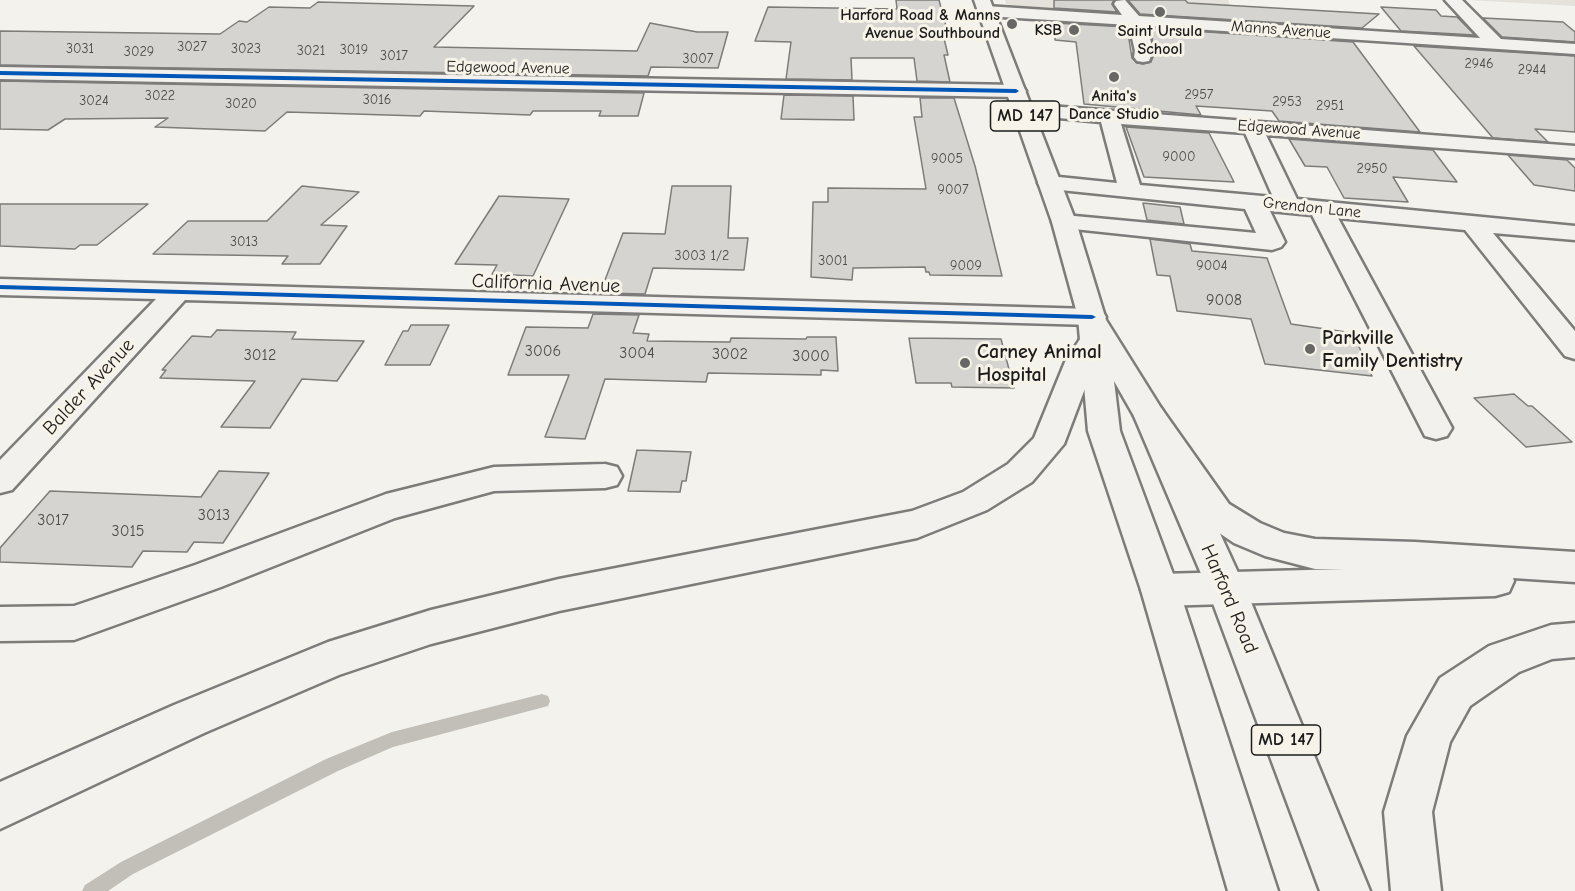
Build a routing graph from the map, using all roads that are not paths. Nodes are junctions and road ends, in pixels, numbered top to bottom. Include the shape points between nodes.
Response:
1 (1120, 0) edge
2 (1453, 0) edge
3 (984, 5) edge
4 (1203, 8) dead end
5 (1134, 20) junction
6 (1217, 25) junction
7 (1496, 44) junction
8 (1575, 49) edge
9 (1143, 57) dead end
10 (0, 73) edge
11 (1019, 100) junction
12 (1109, 116) junction
13 (1252, 126) junction
14 (1575, 152) edge
15 (1049, 183) junction
16 (1130, 190) junction
17 (1254, 202) junction
18 (1288, 205) junction
19 (1321, 209) junction
20 (1064, 222) junction
21 (1474, 225) junction
22 (1575, 233) edge
23 (0, 286) edge
24 (178, 292) junction
25 (1093, 328) junction
26 (1575, 351) edge
27 (1150, 416) junction
28 (1436, 428) dead end
29 (605, 476) dead end
30 (0, 481) edge
31 (1575, 567) edge
32 (1575, 579) edge
33 (1160, 590) junction
34 (1227, 590) junction
35 (0, 624) edge
36 (1575, 640) edge
37 (0, 806) edge
38 (1253, 891) edge
39 (1346, 891) edge
40 (1416, 891) edge

1 - 5 main road
2 - 7 main road
3 - 5 main road, Manns Avenue
3 - 11 main road, Harford Road / MD 147
4 - 6 main road
5 - 6 main road, Manns Avenue
5 - 9 main road via 1140,28
6 - 7 main road, Manns Avenue
7 - 8 main road, Manns Avenue
10 - 11 main road, Edgewood Avenue
11 - 12 main road, Edgewood Avenue
11 - 15 main road, Harford Road / MD 147
12 - 13 main road, Edgewood Avenue
12 - 16 main road
13 - 14 main road, Edgewood Avenue
13 - 18 main road
15 - 16 main road, Grendon Lane
15 - 20 main road, Harford Road / MD 147
16 - 17 main road, Grendon Lane
17 - 18 main road, Grendon Lane
17 - 20 main road via 1272,242
18 - 19 main road, Grendon Lane
19 - 21 main road, Grendon Lane
19 - 28 main road
20 - 25 main road, Harford Road / MD 147
21 - 22 main road, Grendon Lane
21 - 26 main road
23 - 24 main road, California Avenue
24 - 25 main road, California Avenue
24 - 30 main road, Balder Avenue
25 - 27 main road, Harford Road / MD 147
25 - 33 main road, Harford Road / MD 147 via 1104,431
25 - 37 main road via 1048,444 1020,473 975,501 917,524 559,595 430,627 328,660
27 - 31 main road via 1216,513 1278,546 1315,554
27 - 34 main road, Harford Road / MD 147
29 - 35 main road via 494,479 386,507 74,623
32 - 34 main road
33 - 34 main road
33 - 38 main road, Harford Road / MD 147
34 - 39 main road, Harford Road / MD 147
36 - 40 main road via 1551,642 1504,659 1455,692 1429,736 1408,812

